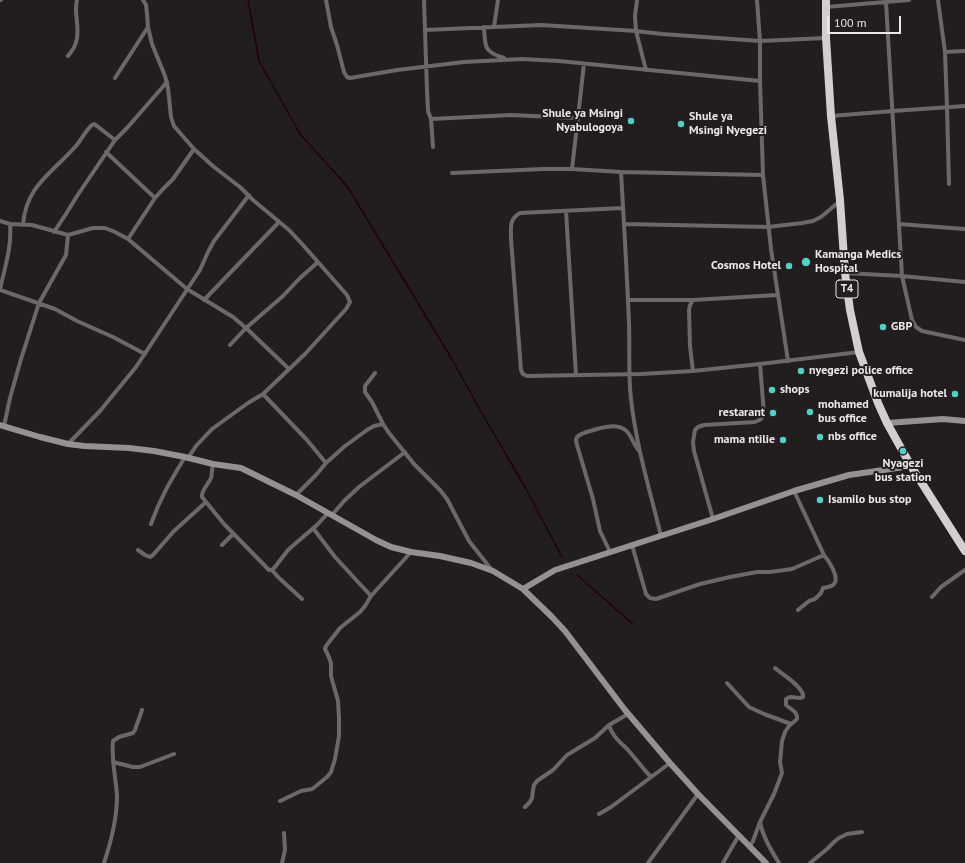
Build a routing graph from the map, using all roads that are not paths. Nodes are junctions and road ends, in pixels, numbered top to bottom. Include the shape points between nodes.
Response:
1 (77, 0) edge
2 (143, 0) edge
3 (326, 0) edge
4 (424, 0) edge
5 (498, 0) edge
6 (637, 0) edge
7 (757, 0) edge
8 (908, 0) edge
9 (938, 0) edge
10 (886, 2) junction
11 (826, 4) edge
12 (148, 27) junction
13 (484, 27) junction
14 (494, 27) junction
15 (425, 30) junction
16 (636, 31) junction
17 (826, 38) junction
18 (760, 41) junction
19 (965, 51) edge
20 (945, 52) junction
21 (68, 56) dead end
22 (508, 59) junction
23 (584, 64) junction
24 (426, 67) junction
25 (646, 70) junction
26 (115, 78) dead end
27 (760, 81) junction
28 (167, 82) junction
29 (965, 106) edge
30 (948, 107) junction
31 (892, 111) junction
32 (831, 116) junction
33 (577, 118) junction
34 (431, 119) junction
35 (115, 140) junction
36 (433, 147) dead end
37 (194, 149) junction
38 (106, 152) junction
39 (572, 169) junction
40 (621, 172) junction
41 (452, 173) dead end
42 (763, 175) junction
43 (948, 184) dead end
44 (249, 195) junction
45 (156, 198) junction
46 (840, 200) junction
47 (623, 208) junction
48 (566, 211) junction
49 (0, 221) edge
50 (279, 222) junction
51 (10, 224) junction
52 (624, 224) junction
53 (899, 224) junction
54 (23, 225) junction
55 (768, 227) junction
56 (965, 229) edge
57 (54, 232) junction
58 (68, 235) junction
59 (128, 239) junction
60 (318, 262) junction
61 (845, 273) junction
62 (902, 276) junction
63 (965, 282) edge
64 (0, 289) edge
65 (187, 289) junction
66 (777, 295) junction
67 (204, 300) junction
68 (628, 300) junction
69 (693, 300) junction
70 (39, 303) junction
71 (246, 328) junction
72 (965, 340) edge
73 (230, 345) dead end
74 (859, 352) junction
75 (145, 354) junction
76 (788, 361) junction
77 (760, 364) junction
78 (289, 369) junction
79 (693, 371) junction
80 (375, 373) dead end
81 (629, 374) junction
82 (576, 375) junction
83 (263, 394) junction
84 (965, 421) edge
85 (887, 423) junction
86 (383, 424) junction
87 (2, 425) edge
88 (68, 444) junction
89 (405, 452) junction
90 (640, 453) junction
91 (186, 457) junction
92 (326, 463) junction
93 (213, 464) junction
94 (911, 466) junction
95 (794, 491) junction
96 (296, 495) junction
97 (206, 502) junction
98 (330, 514) junction
99 (713, 519) junction
100 (151, 524) dead end
101 (313, 528) junction
102 (232, 534) junction
103 (661, 536) junction
104 (222, 545) dead end
105 (632, 545) junction
106 (138, 550) dead end
107 (411, 552) junction
108 (610, 552) junction
109 (965, 552) edge
110 (824, 555) junction
111 (272, 570) junction
112 (965, 570) edge
113 (493, 571) junction
114 (523, 589) junction
115 (371, 596) junction
116 (932, 597) dead end
117 (302, 599) dead end
118 (798, 610) dead end
119 (774, 668) dead end
120 (727, 683) dead end
121 (142, 710) dead end
122 (628, 714) junction
123 (791, 724) junction
124 (609, 725) junction
125 (174, 754) dead end
126 (114, 762) junction
127 (670, 763) junction
128 (651, 777) junction
129 (698, 794) junction
130 (280, 801) dead end
131 (525, 807) dead end
132 (599, 814) dead end
133 (760, 822) junction
134 (284, 832) dead end
135 (862, 832) dead end
136 (739, 835) junction
137 (750, 846) junction
138 (104, 863) edge
139 (282, 863) edge
140 (648, 863) edge
141 (723, 863) edge
142 (766, 863) edge
143 (779, 863) edge
144 (810, 863) edge

1 - 21 street via 77,42
2 - 12 street via 146,5
3 - 24 street via 331,27 344,72 348,77
4 - 15 street
5 - 14 street
6 - 16 street
7 - 18 street
8 - 10 street
9 - 20 street
10 - 11 street
10 - 31 street
11 - 17 highway, T4
12 - 26 street
12 - 28 street
13 - 14 street
13 - 15 street
13 - 22 street via 487,49
14 - 16 street via 541,25
15 - 24 street
16 - 18 street
16 - 25 street
17 - 18 street
17 - 32 highway, T4
18 - 27 street
19 - 20 street
20 - 30 street
22 - 23 street
22 - 24 street
23 - 25 street
23 - 33 street
24 - 34 street via 428,112
25 - 27 street
27 - 42 street
28 - 35 street
28 - 37 street via 174,126
29 - 30 street
30 - 31 street
30 - 43 street
31 - 32 street
31 - 53 street
32 - 46 highway, T4
33 - 34 street via 511,115
33 - 39 street
34 - 36 street
35 - 38 street
35 - 54 street via 92,125 64,160 45,176 35,189 25,210
37 - 44 street
37 - 45 street
38 - 45 street
38 - 57 street
39 - 40 street
39 - 41 street
40 - 42 street
40 - 47 street
42 - 55 street
44 - 50 street
44 - 65 street via 214,242
45 - 59 street
46 - 55 street via 813,221
46 - 61 highway, T4
47 - 48 street
47 - 52 street
48 - 82 street
48 - 82 street via 517,214 511,222 511,239 522,372 527,376
49 - 51 street
50 - 60 street
50 - 67 street
51 - 54 street
51 - 64 street via 10,244
52 - 55 street
52 - 68 street
53 - 56 street
53 - 62 street
54 - 57 street
55 - 66 street
57 - 58 street
58 - 59 street via 93,228 105,228
58 - 70 street via 66,255
59 - 65 street
60 - 71 street
60 - 78 street via 347,295 350,302 338,319
61 - 62 street
61 - 74 highway, T4
62 - 63 street
62 - 72 street via 912,320 916,327 922,331
64 - 70 street
65 - 67 street
65 - 75 street
66 - 69 street
66 - 76 street
67 - 71 street via 226,312
68 - 69 street
68 - 81 street
69 - 79 street via 689,310
70 - 75 street
70 - 87 street
71 - 73 street
71 - 78 street
74 - 76 street
74 - 85 highway, T4
75 - 88 street via 100,411
76 - 77 street
77 - 79 street
77 - 99 street via 764,414 762,418 755,422 704,425 695,430 694,451
78 - 83 street
79 - 81 street
80 - 86 street via 365,386 364,392
81 - 82 street
81 - 90 street
83 - 91 street via 212,429
83 - 92 street
84 - 85 street via 943,419
85 - 94 highway, T4
86 - 89 street
86 - 92 street via 367,430
87 - 88 street
88 - 91 street via 128,448
89 - 98 street via 359,487
89 - 113 street via 444,494 469,541
90 - 103 street
90 - 108 street via 628,433 623,428 614,426 581,434 576,440 600,532
91 - 93 street
91 - 100 street via 166,487
92 - 96 street
93 - 96 street via 241,468
93 - 97 street via 212,473 202,492
94 - 95 street via 849,475
94 - 109 highway, T4
95 - 99 street
95 - 110 street
96 - 98 street
97 - 102 street
97 - 106 street via 174,531 153,555 150,557
98 - 101 street
98 - 107 street via 376,540
99 - 103 street
101 - 111 street
101 - 115 street via 335,557
102 - 104 street
102 - 111 street via 269,570
103 - 105 street
105 - 108 street
105 - 110 street via 646,594 656,599 730,577 792,569
107 - 113 street via 440,556
107 - 115 street
108 - 114 street via 555,570
110 - 118 street via 834,572 835,583 823,588 816,599
111 - 117 street
112 - 116 street
113 - 114 street
114 - 122 street via 565,631
115 - 130 street via 366,606 340,628 325,648 331,663 339,718 339,736 331,772 312,789 300,791
119 - 123 street via 803,693 800,698 786,699 786,705 797,714 797,719
120 - 123 street via 749,707
121 - 126 street via 133,733 113,741
122 - 124 street
122 - 127 street
123 - 133 street via 782,741 782,773
124 - 128 street via 615,737
124 - 131 street via 537,781 532,798
125 - 126 street via 140,767
126 - 138 street via 117,798 111,841
127 - 128 street
127 - 129 street
128 - 132 street
129 - 136 street
129 - 140 street
133 - 137 street
133 - 143 street via 766,840
134 - 139 street via 285,850
135 - 144 street via 839,838
136 - 137 street
136 - 141 street
137 - 142 street

